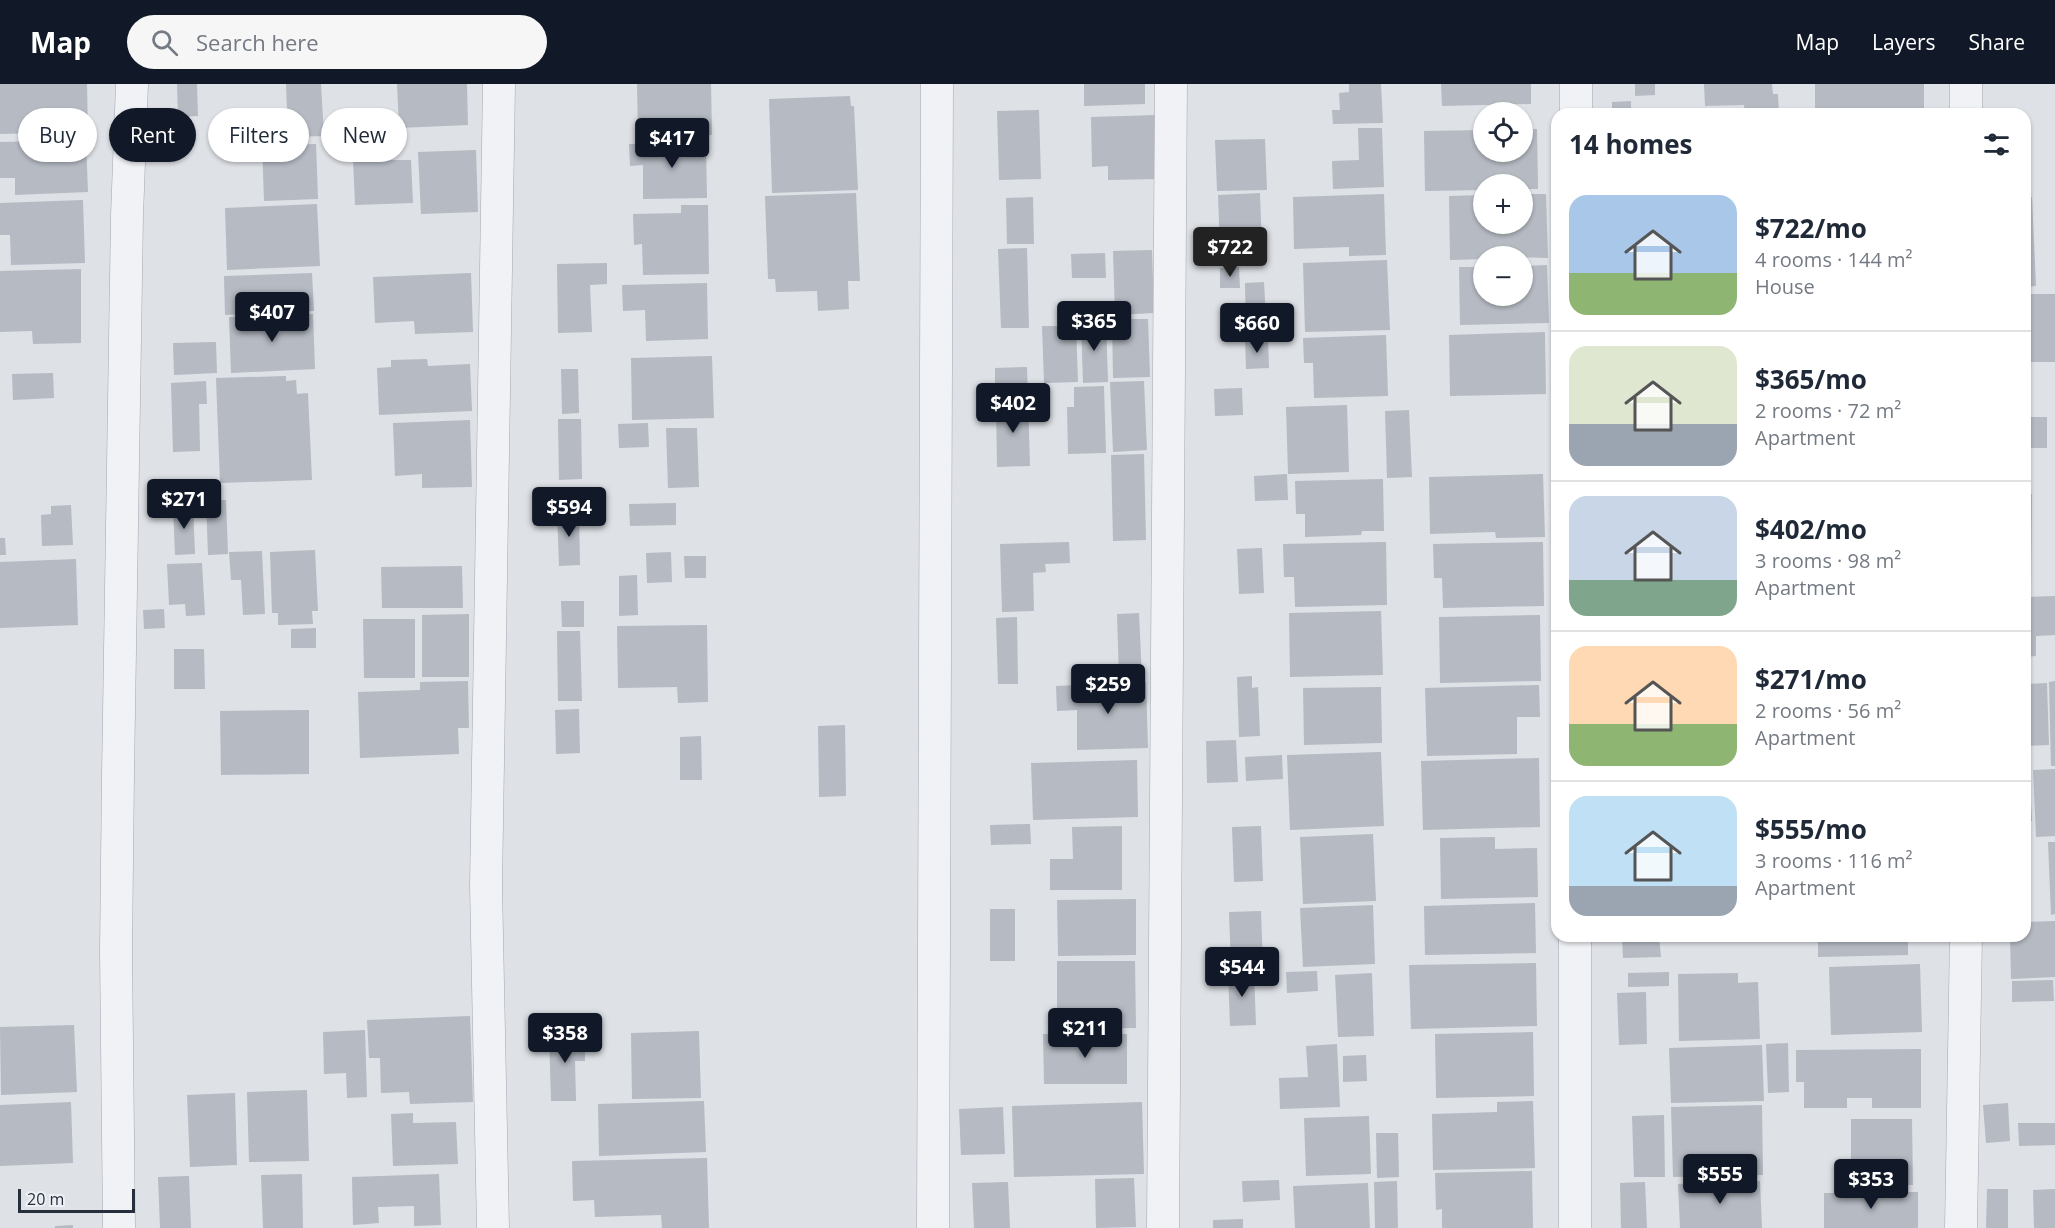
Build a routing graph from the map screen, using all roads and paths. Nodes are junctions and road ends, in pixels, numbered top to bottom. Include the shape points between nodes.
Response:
1 (132, 84) edge
2 (499, 84) edge
3 (937, 84) edge
4 (1172, 84) edge
5 (1576, 84) edge
6 (1966, 84) edge
7 (1576, 108) edge
8 (1966, 108) edge
9 (1575, 942) edge
10 (1966, 942) edge
11 (119, 1228) edge
12 (493, 1228) edge
13 (933, 1228) edge
14 (1163, 1228) edge
15 (1575, 1228) edge
16 (1961, 1228) edge

1 - 11 street via 116,951
2 - 12 street via 486,886
3 - 13 street
4 - 14 street
5 - 7 street
6 - 8 street
9 - 15 street
10 - 16 street

